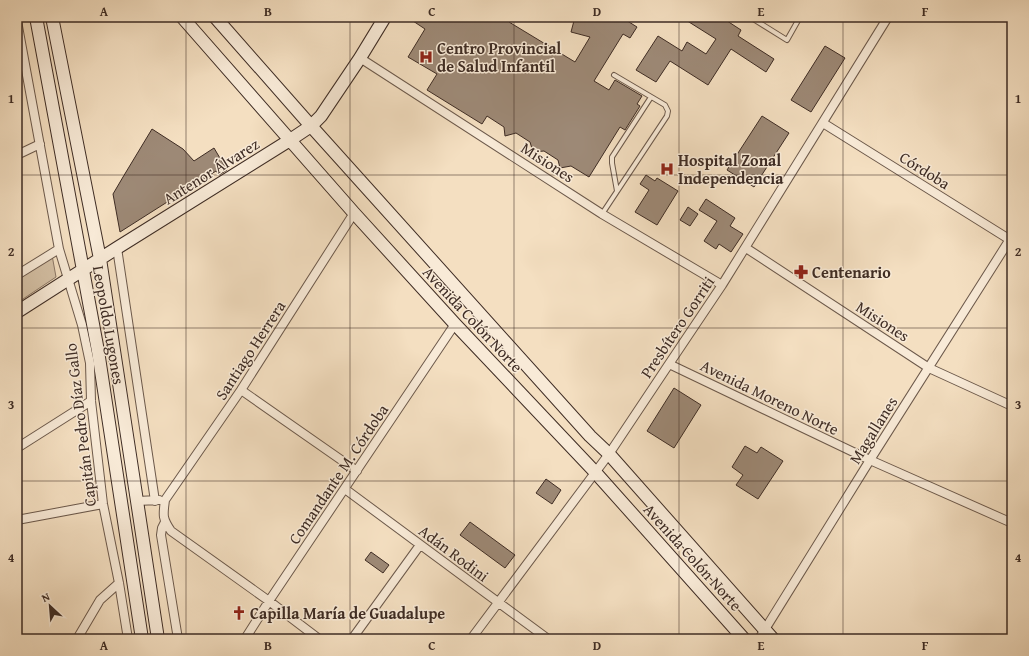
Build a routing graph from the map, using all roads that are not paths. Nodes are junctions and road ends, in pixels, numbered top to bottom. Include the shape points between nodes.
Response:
1 (36, 17) edge
2 (52, 17) edge
3 (215, 17) edge
4 (385, 17) edge
5 (750, 17) edge
6 (800, 17) edge
7 (888, 17) edge
8 (185, 18) edge
9 (17, 21) edge
10 (360, 58) junction
11 (614, 75) dead end
12 (651, 97) junction
13 (823, 123) junction
14 (311, 126) junction
15 (290, 140) junction
16 (40, 144) junction
17 (17, 155) edge
18 (618, 191) junction
19 (354, 213) junction
20 (602, 214) junction
21 (1011, 239) edge
22 (117, 248) junction
23 (746, 248) junction
24 (58, 250) junction
25 (100, 259) junction
26 (83, 270) junction
27 (17, 275) edge
28 (68, 280) junction
29 (722, 285) junction
30 (17, 312) edge
31 (455, 324) junction
32 (670, 364) junction
33 (930, 368) junction
34 (241, 390) junction
35 (91, 401) junction
36 (1012, 406) edge
37 (17, 448) edge
38 (609, 454) junction
39 (870, 460) junction
40 (357, 471) junction
41 (595, 472) junction
42 (345, 489) junction
43 (165, 500) junction
44 (155, 501) junction
45 (138, 502) junction
46 (103, 504) junction
47 (17, 520) edge
48 (165, 522) junction
49 (1012, 524) edge
50 (420, 545) junction
51 (119, 583) junction
52 (269, 601) junction
53 (498, 603) junction
54 (762, 634) edge
55 (77, 639) edge
56 (128, 639) edge
57 (142, 639) edge
58 (158, 639) edge
59 (178, 639) edge
60 (245, 639) edge
61 (320, 639) edge
62 (352, 639) edge
63 (471, 639) edge
64 (548, 639) edge
65 (744, 639) edge
66 (773, 639) edge

1 - 26 main road, Leopoldo Lugones
2 - 25 main road, Leopoldo Lugones
3 - 14 main road, Avenida Colón Norte
4 - 10 main road, Antenor Álvarez
5 - 6 lane via 786,40
7 - 13 street, Presbítero Gorriti
8 - 15 main road, Avenida Colón Norte
9 - 16 street, Capitán Pedro Díaz Gallo
10 - 14 main road, Antenor Álvarez via 321,116
10 - 20 street, Misiones
11 - 12 lane
12 - 18 lane via 612,157
12 - 18 lane via 665,105 667,116
13 - 21 street, Córdoba
13 - 23 street, Presbítero Gorriti
14 - 15 main road, Antenor Álvarez
14 - 38 main road, Avenida Colón Norte
15 - 19 main road, Avenida Colón Norte
15 - 22 main road, Antenor Álvarez
16 - 17 street
16 - 24 street, Capitán Pedro Díaz Gallo
18 - 20 lane
19 - 31 main road, Avenida Colón Norte
19 - 34 street, Santiago Herrera
20 - 29 street, Misiones
21 - 33 street, Magallanes
22 - 25 main road, Antenor Álvarez
22 - 44 street
23 - 29 street, Presbítero Gorriti
23 - 33 street, Misiones
24 - 27 street
24 - 28 street, Capitán Pedro Díaz Gallo
25 - 26 main road, Antenor Álvarez
25 - 45 main road, Leopoldo Lugones
26 - 28 main road, Antenor Álvarez
26 - 57 main road, Leopoldo Lugones via 98,351
28 - 30 main road, Antenor Álvarez
28 - 35 street, Capitán Pedro Díaz Gallo via 82,325 90,363
29 - 32 street, Presbítero Gorriti
31 - 40 street, Comandante M. Córdoba
31 - 41 main road, Avenida Colón Norte
32 - 38 street, Presbítero Gorriti
32 - 39 street, Avenida Moreno Norte
33 - 36 street, Misiones
33 - 39 street, Magallanes
34 - 40 street
34 - 43 street, Santiago Herrera
35 - 37 street
35 - 46 street, Capitán Pedro Díaz Gallo
38 - 41 street, Presbítero Gorriti
38 - 54 main road, Avenida Colón Norte
39 - 49 street, Avenida Moreno Norte
39 - 54 street, Magallanes
40 - 42 street, Comandante M. Córdoba
41 - 53 street, Presbítero Gorriti
41 - 65 main road, Avenida Colón Norte
42 - 50 street, Adán Rodini
42 - 52 street, Comandante M. Córdoba
43 - 44 street
43 - 48 street
44 - 45 street
45 - 58 main road, Leopoldo Lugones
46 - 47 street
46 - 51 street, Capitán Pedro Díaz Gallo
48 - 52 street via 171,531
48 - 59 street via 161,535
50 - 53 street, Adán Rodini
50 - 62 street
51 - 55 street via 100,600
51 - 56 street, Capitán Pedro Díaz Gallo
52 - 60 street, Comandante M. Córdoba
52 - 61 street
53 - 63 street, Presbítero Gorriti
53 - 64 street, Adán Rodini
54 - 66 main road, Avenida Colón Norte

